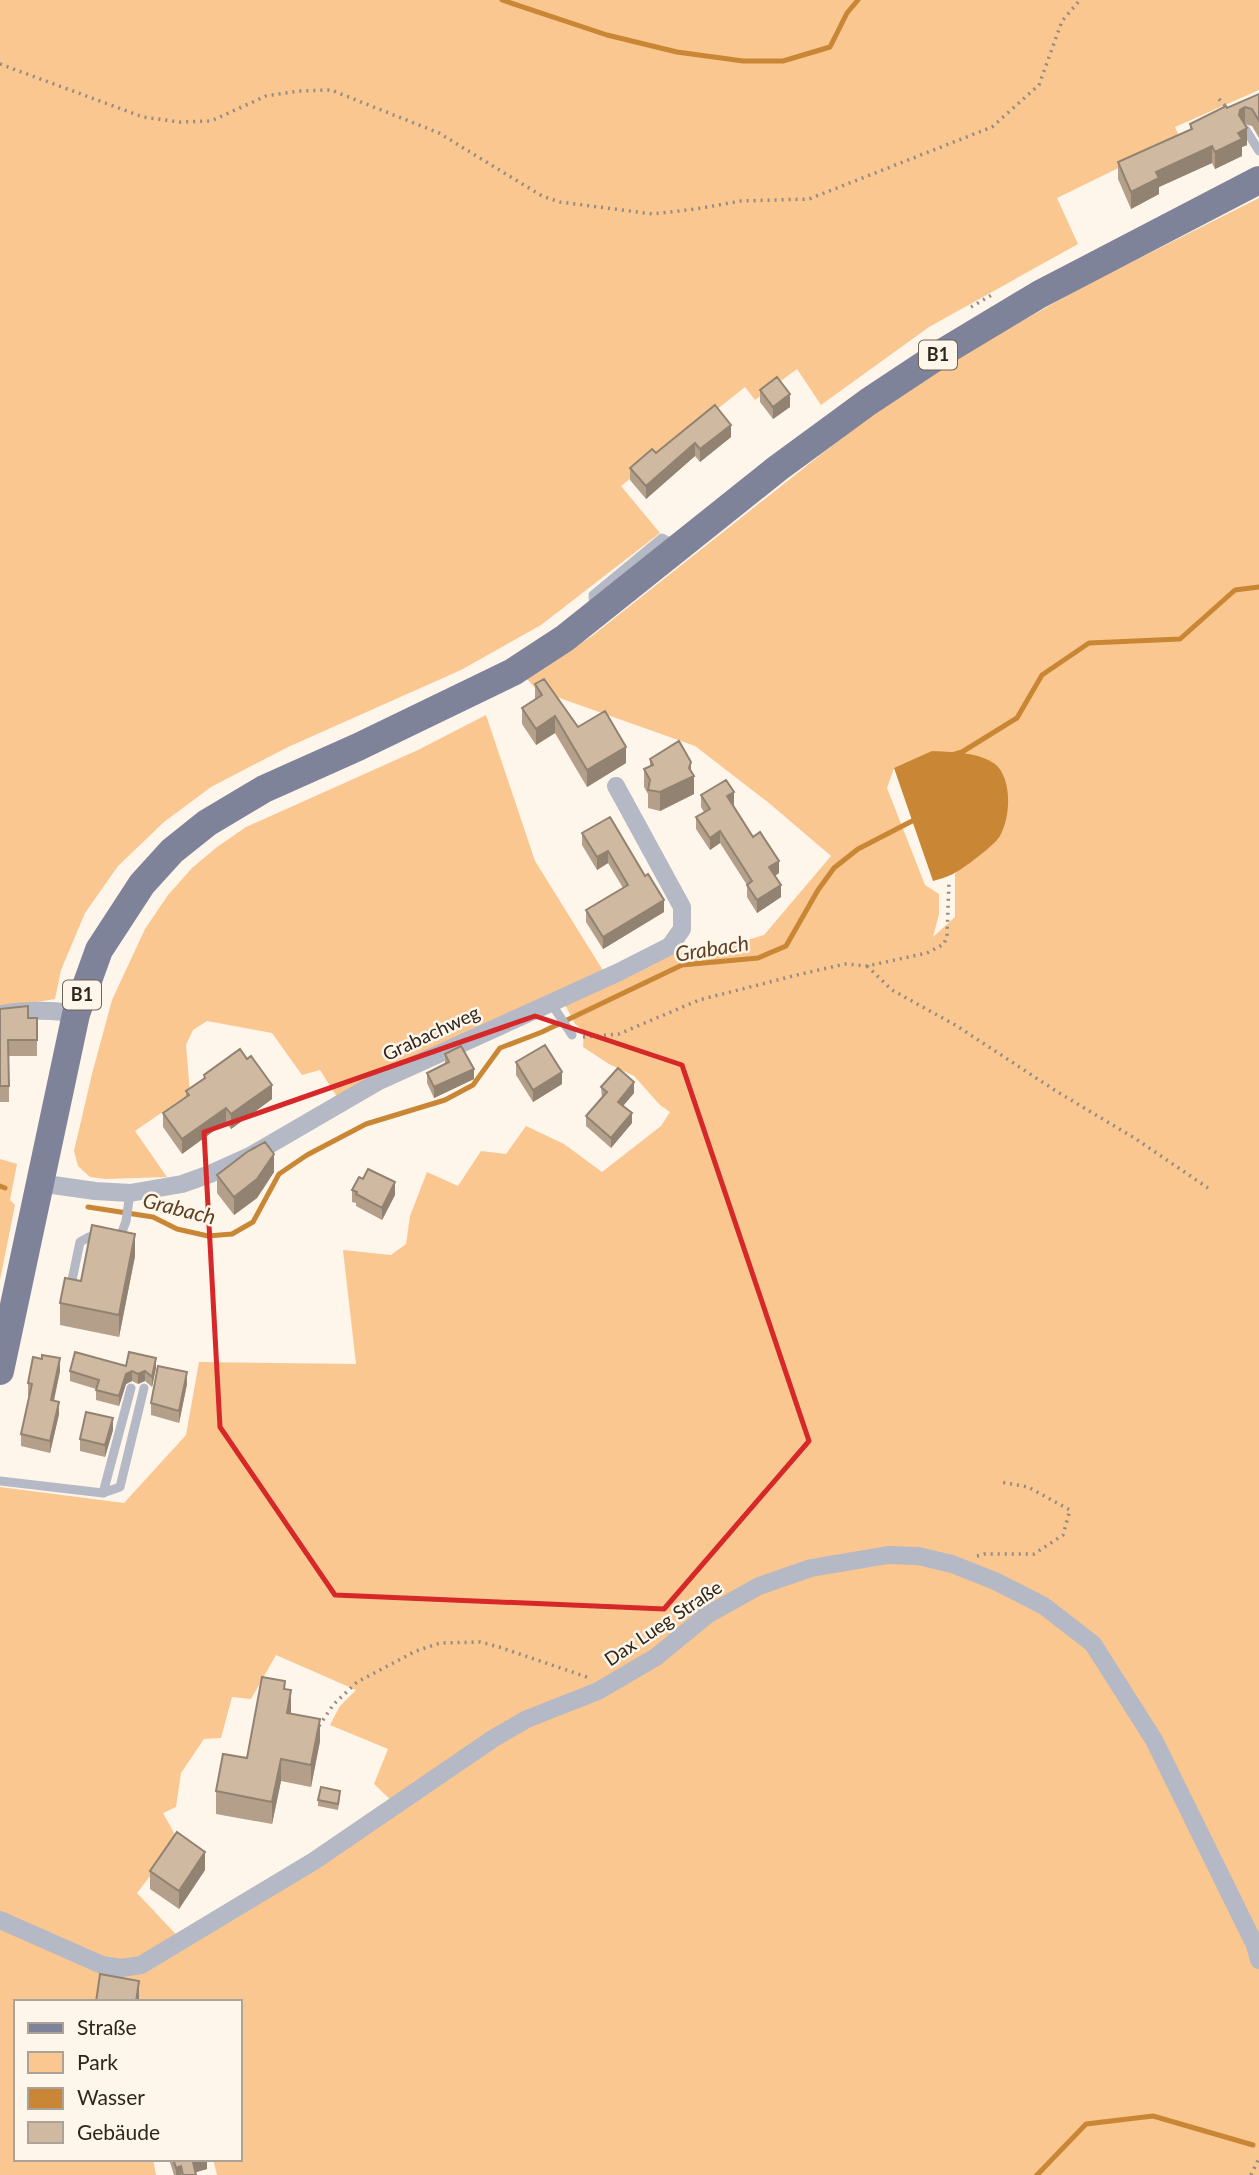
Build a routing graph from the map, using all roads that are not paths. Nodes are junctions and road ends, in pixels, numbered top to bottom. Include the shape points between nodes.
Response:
1 (1246, 130) edge
2 (1259, 151) edge
3 (1259, 180) edge
4 (616, 786) dead end
5 (555, 1009) junction
6 (0, 1014) edge
7 (76, 1014) junction
8 (570, 1031) road end
9 (39, 1183) junction
10 (130, 1198) junction
11 (71, 1285) edge
12 (0, 1371) edge
13 (131, 1388) dead end
14 (144, 1388) dead end
15 (0, 1481) edge
16 (103, 1493) junction
17 (0, 1920) edge
18 (1259, 1960) edge

1 - 2 lane
3 - 7 main road, B1 via 1041,294 945,351 778,468 565,638 513,672 264,789 207,823 172,851 120,914 99,950
4 - 5 street, Grabachweg via 682,907 682,929 670,946
5 - 8 lane
5 - 10 street, Grabachweg via 379,1081 250,1156 182,1184
6 - 7 street via 57,1010
7 - 9 main road, B1
9 - 10 street, Grabachweg
9 - 12 main road, B1
10 - 11 lane via 121,1234 80,1242
13 - 16 lane
14 - 16 lane via 120,1488
15 - 16 lane
17 - 18 street, Dax Lueg Straße via 102,1965 141,1965 314,1861 494,1738 527,1719 598,1691 656,1657 707,1615 759,1586 811,1568 888,1555 952,1564 995,1581 1044,1606 1093,1644 1154,1740

